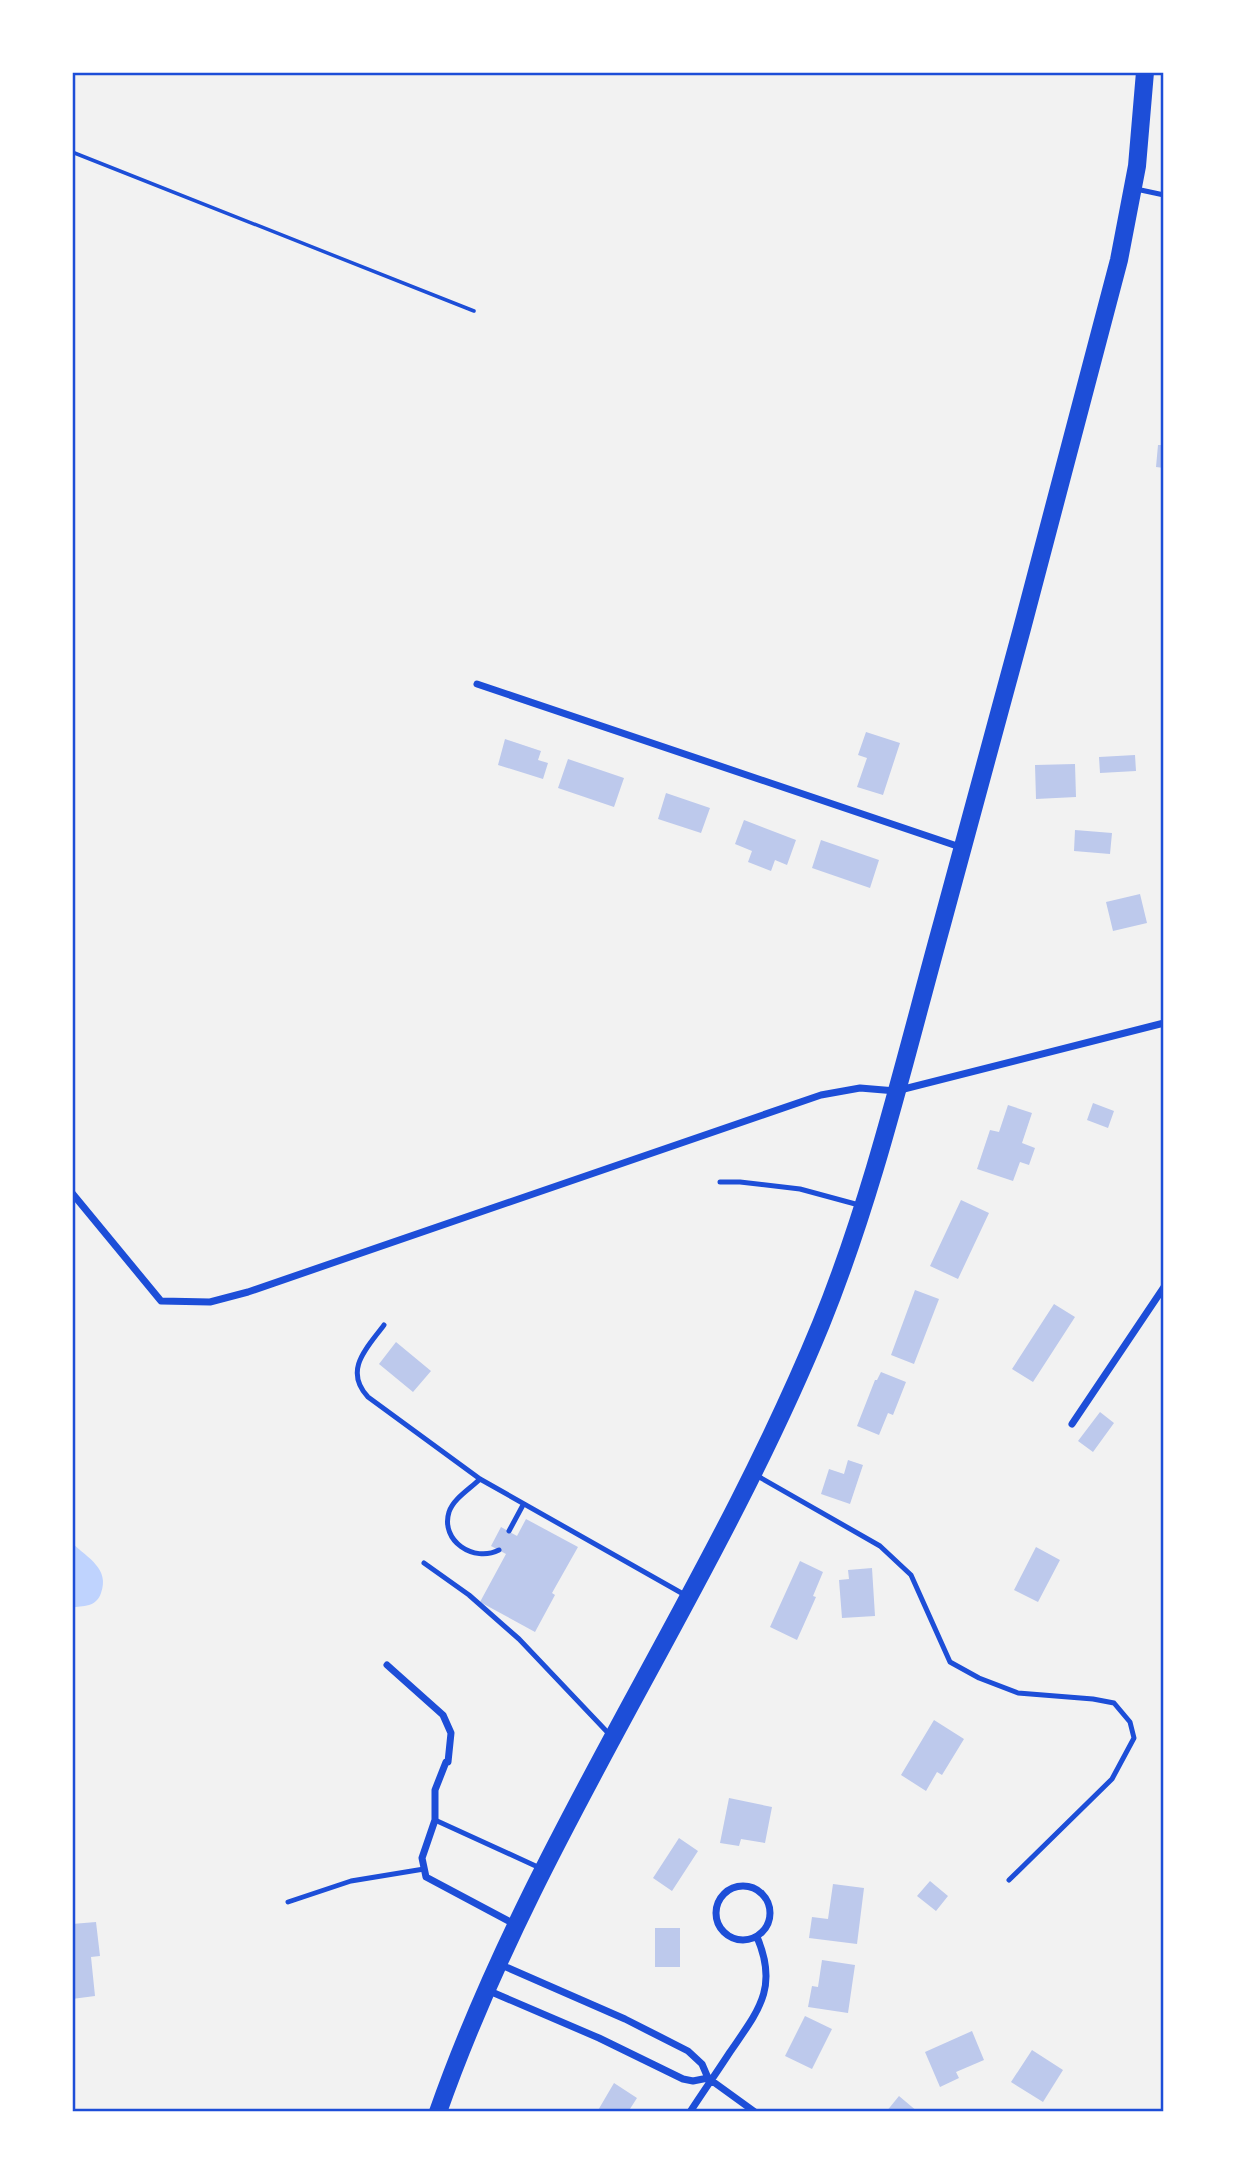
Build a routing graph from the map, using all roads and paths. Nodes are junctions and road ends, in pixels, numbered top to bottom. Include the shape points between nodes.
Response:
1 (1145, 72) edge
2 (72, 152) edge
3 (1133, 189) junction
4 (1164, 195) edge
5 (474, 311) dead end
6 (477, 684) dead end
7 (963, 848) junction
8 (1164, 1023) edge
9 (896, 1091) junction
10 (720, 1182) dead end
11 (72, 1194) edge
12 (862, 1206) junction
13 (1164, 1287) edge
14 (384, 1325) dead end
15 (1072, 1424) dead end
16 (753, 1474) junction
17 (480, 1479) junction
18 (523, 1505) junction
19 (509, 1531) dead end
20 (499, 1550) dead end
21 (424, 1563) dead end
22 (688, 1597) junction
23 (387, 1665) dead end
24 (614, 1738) junction
25 (435, 1820) junction
26 (424, 1869) junction
27 (544, 1869) junction
28 (1009, 1880) dead end
29 (288, 1902) dead end
30 (516, 1925) junction
31 (757, 1937) junction
32 (498, 1964) junction
33 (486, 1990) junction
34 (710, 2079) junction
35 (438, 2112) edge
36 (690, 2112) edge
37 (755, 2112) edge

1 - 3 main road
2 - 5 path
3 - 4 lane
3 - 7 main road via 1119,260
6 - 7 street
7 - 9 main road
8 - 9 street
9 - 11 street via 860,1088 802,1101 248,1293 210,1302 161,1301
9 - 12 main road
10 - 12 lane via 800,1189
12 - 16 main road via 809,1353
13 - 15 street
14 - 17 lane via 359,1362 357,1378 363,1391
16 - 22 main road
16 - 28 lane via 880,1546 911,1575 950,1662 1017,1693 1114,1703 1130,1722 1134,1738 1112,1779
17 - 18 lane
17 - 20 lane via 456,1500 448,1528 457,1543 470,1552
18 - 19 lane
18 - 22 lane
21 - 24 lane via 519,1639
22 - 24 main road
23 - 25 street via 443,1715 451,1733 448,1762 435,1790
24 - 27 main road
25 - 26 street via 422,1858
25 - 27 lane
26 - 29 lane via 351,1881
26 - 30 street via 426,1877
27 - 30 main road
30 - 32 main road
31 - 31 street via 735,1938 719,1923 717,1908 730,1890 745,1886 764,1896 770,1918
31 - 34 street via 766,1965 758,2013
32 - 33 main road
32 - 34 street via 673,2043 695,2057
33 - 34 street via 683,2079
33 - 35 main road
34 - 36 street
34 - 37 street

